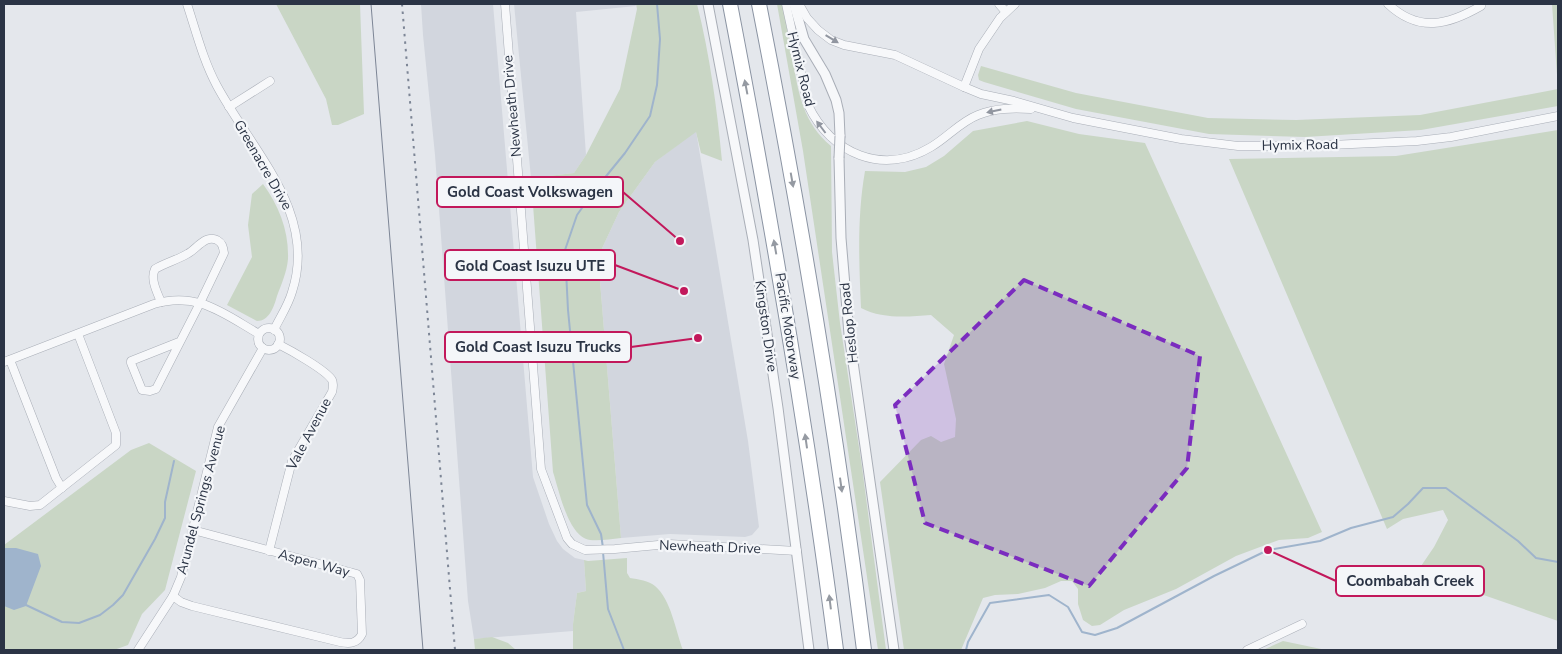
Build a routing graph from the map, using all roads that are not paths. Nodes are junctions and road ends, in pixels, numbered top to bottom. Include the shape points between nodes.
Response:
1 (187, 4) edge
2 (505, 4) edge
3 (708, 4) edge
4 (730, 4) edge
5 (759, 4) edge
6 (786, 4) edge
7 (794, 4) edge
8 (799, 4) edge
9 (999, 4) edge
10 (1015, 4) edge
11 (1388, 4) edge
12 (1481, 6) dead end
13 (1006, 12) junction
14 (270, 81) dead end
15 (964, 87) junction
16 (229, 107) junction
17 (1043, 110) junction
18 (1558, 116) edge
19 (161, 302) junction
20 (200, 303) junction
21 (274, 330) junction
22 (78, 334) junction
23 (260, 334) junction
24 (179, 342) junction
25 (278, 344) junction
26 (263, 348) junction
27 (7, 361) edge
28 (62, 488) junction
29 (4, 500) edge
30 (193, 530) junction
31 (269, 551) junction
32 (797, 551) junction
33 (173, 596) junction
34 (1302, 624) dead end
35 (138, 650) edge
36 (809, 650) edge
37 (836, 650) edge
38 (864, 650) edge
39 (894, 650) edge
40 (1247, 650) edge

1 - 16 street, Greenacre Drive via 207,65
2 - 32 street, Newheath Drive via 541,469 567,538 578,547 593,550 669,544
3 - 32 street, Kingston Drive via 753,240
37 -> 4 highway, Pacific Motorway via 778,261
5 -> 38 highway, Pacific Motorway via 806,264
17 -> 6 street, Hymix Road via 1012,108 979,114 932,147 904,158 858,155 826,134 811,111
7 - 39 street, Heslop Road, bridge via 804,39 825,74 839,113 841,238 849,334
8 -> 15 street, Hymix Road via 807,18 831,40 895,56
9 - 13 street
10 - 13 street
11 - 12 street via 1412,21 1434,24 1460,18
13 - 15 street via 979,49
14 - 16 street
15 - 17 street, Hymix Road
16 - 21 street, Greenacre Drive via 284,195 295,226 298,255 295,283
17 - 18 street, Hymix Road via 1181,139 1238,146 1418,142
19 - 20 street
19 - 20 street via 153,280 155,269 213,238 220,242 224,252
19 - 22 street
20 - 23 street
20 - 24 street
21 - 23 street via 268,329
21 - 25 street via 279,335
22 - 27 street
22 - 28 street via 118,442
23 - 26 street via 259,343
24 - 24 street via 156,389 142,390 131,361
25 - 26 street via 270,350
25 - 31 street, Vale Avenue via 323,371 333,386 292,461
26 - 30 street, Arundel Springs Avenue via 218,427
27 - 28 street
28 - 29 street via 40,505
30 - 31 street, Aspen Way
30 - 33 street, Arundel Springs Avenue
31 - 33 street, Aspen Way via 357,574 360,580 360,638 348,644 192,606
32 - 36 street, Kingston Drive
33 - 35 street, Arundel Springs Avenue
34 - 40 street

